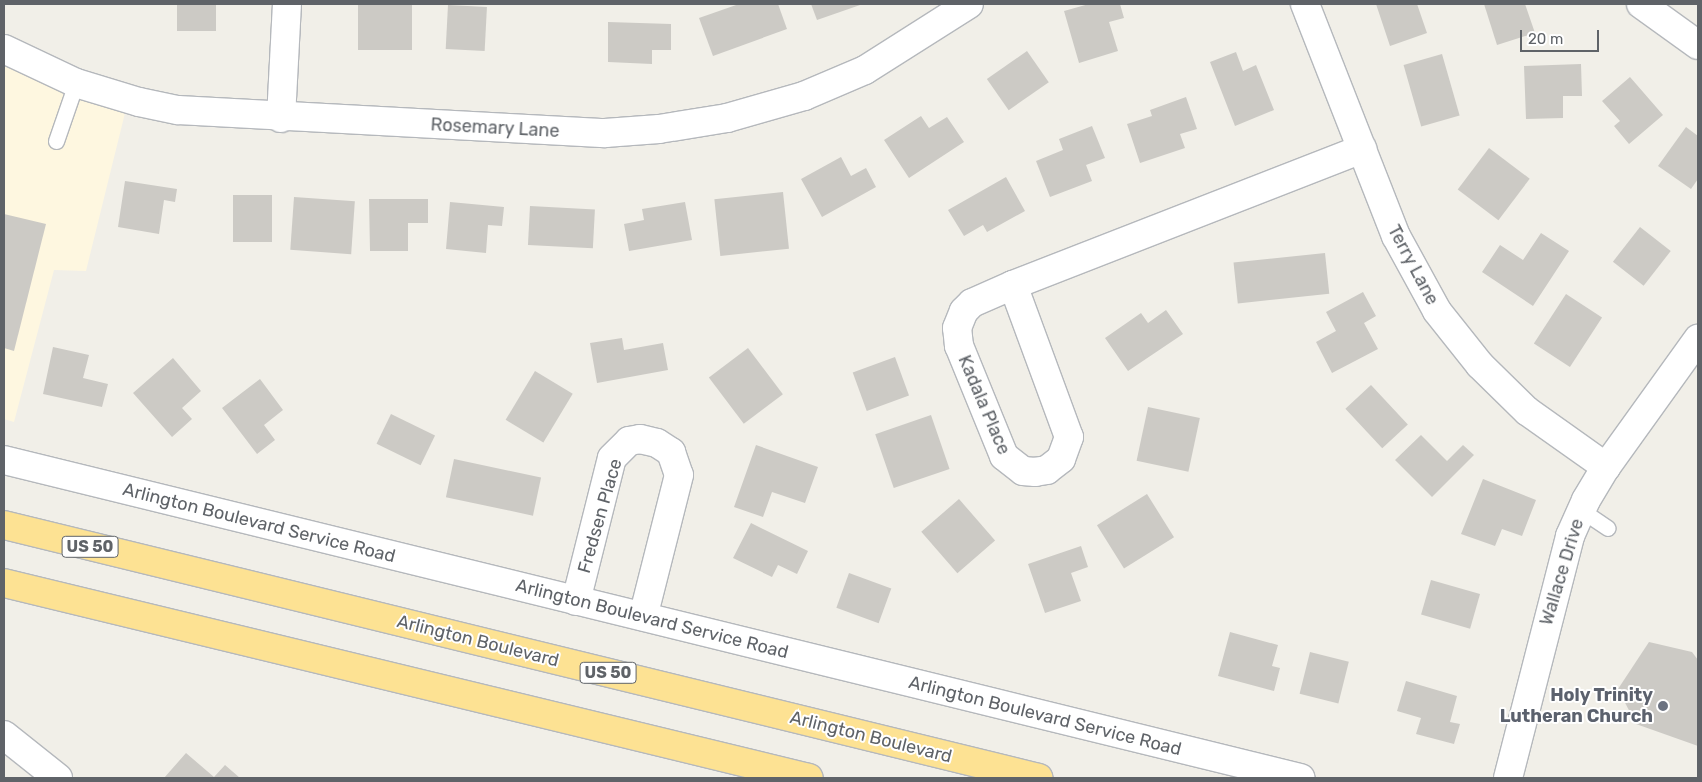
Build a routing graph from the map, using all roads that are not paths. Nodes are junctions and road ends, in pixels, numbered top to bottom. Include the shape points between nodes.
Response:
1 (287, 4) edge
2 (969, 4) edge
3 (1305, 4) edge
4 (1641, 4) edge
5 (1698, 45) edge
6 (4, 49) edge
7 (76, 82) junction
8 (281, 118) junction
9 (56, 141) dead end
10 (1362, 149) junction
11 (1013, 285) junction
12 (1698, 339) edge
13 (4, 460) edge
14 (1606, 467) junction
15 (1581, 510) junction
16 (4, 525) edge
17 (1608, 528) dead end
18 (4, 583) edge
19 (576, 601) junction
20 (643, 617) junction
21 (4, 736) edge
22 (58, 778) edge
23 (809, 778) edge
24 (1039, 778) edge
25 (1301, 778) edge
26 (1508, 778) edge

1 - 8 street
2 - 8 street, Rosemary Lane via 874,65 804,96 727,118 659,129 605,133
3 - 10 street, Terry Lane
4 - 5 street
6 - 7 street, Rosemary Lane
7 - 8 street, Rosemary Lane via 139,102 178,110
7 - 9 lane
10 - 11 street, Kadala Place
10 - 14 street, Terry Lane via 1396,236 1437,311 1480,365 1527,411
11 - 11 street, Kadala Place via 1069,437 1061,459 1047,470 1035,472 1018,468 1004,456 959,346 957,328 964,312 972,303
12 - 14 street, Wallace Drive
13 - 19 street, Arlington Boulevard Service Road
14 - 15 street, Wallace Drive
15 - 17 lane
15 - 26 street, Wallace Drive via 1559,573
16 - 24 highway, Arlington Boulevard / US 50
18 - 23 highway
19 - 20 street, Arlington Boulevard Service Road
19 - 20 street, Fredsen Place via 612,458 629,441 640,439 657,443 671,452 678,476
20 - 25 street, Arlington Boulevard Service Road
21 - 22 street

